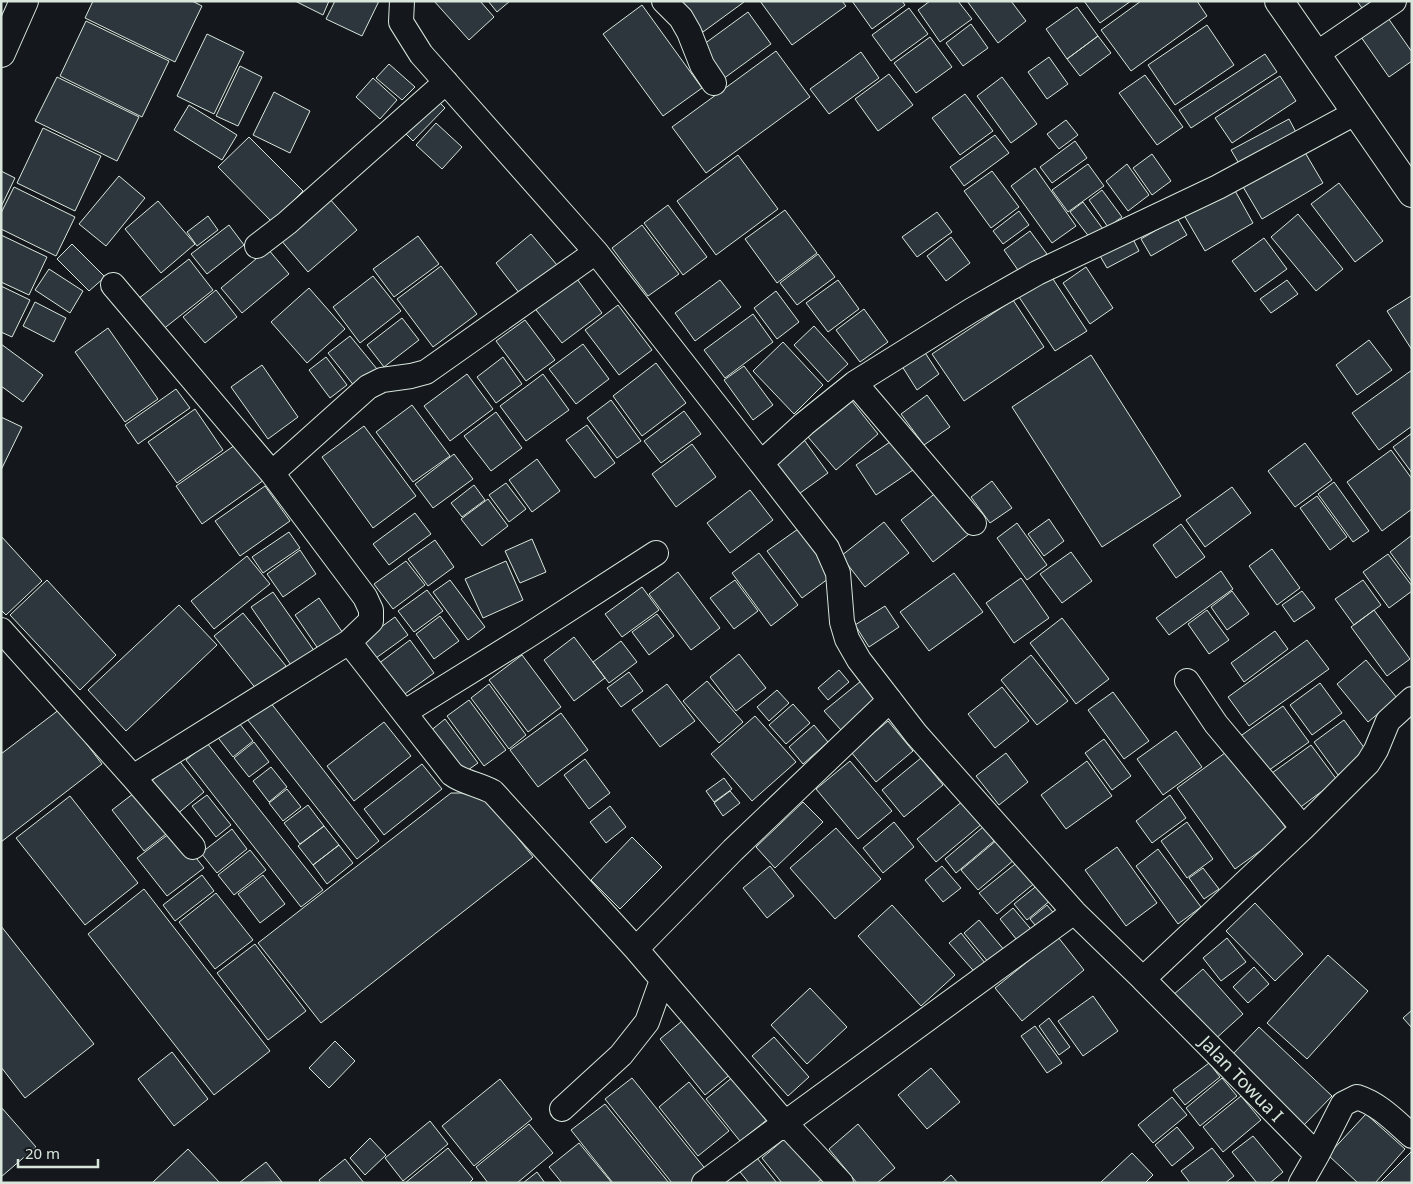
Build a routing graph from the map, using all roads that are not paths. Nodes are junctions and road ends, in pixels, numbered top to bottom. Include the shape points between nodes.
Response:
1 (24, 1) edge
2 (402, 1) edge
3 (664, 1) edge
4 (1279, 1) edge
5 (1394, 1) edge
6 (1, 53) edge
7 (1315, 54) junction
8 (446, 82) junction
9 (714, 83) dead end
10 (1357, 112) junction
11 (1412, 193) edge
12 (257, 246) dead end
13 (596, 252) junction
14 (113, 285) dead end
15 (855, 383) junction
16 (761, 464) junction
17 (272, 473) junction
18 (974, 523) dead end
19 (656, 553) dead end
20 (1, 630) edge
21 (349, 642) junction
22 (1187, 682) dead end
23 (1412, 699) edge
24 (890, 700) junction
25 (405, 712) junction
26 (133, 777) junction
27 (1303, 828) junction
28 (193, 847) dead end
29 (1074, 912) junction
30 (636, 949) junction
31 (1143, 979) junction
32 (662, 980) junction
33 (562, 1109) dead end
34 (785, 1123) junction
35 (1412, 1136) edge
36 (1317, 1155) junction
37 (704, 1183) edge
38 (841, 1183) edge
39 (1301, 1183) edge

1 - 6 main road
2 - 8 street, Jalan Towua I via 401,22 421,54
3 - 9 street via 689,32 702,65
4 - 7 main road
5 - 7 street
7 - 10 main road
8 - 12 street
8 - 13 street, Jalan Towua I
10 - 11 main road
10 - 15 street via 1218,187 1037,273
13 - 16 street, Jalan Towua I
13 - 17 street via 426,372 382,380 368,387
14 - 17 street
15 - 16 street
15 - 18 street
16 - 24 street, Jalan Towua I via 827,548 838,573 842,622 847,639
17 - 21 street via 365,597 371,610 371,621
19 - 25 street
20 - 26 street
21 - 25 street
21 - 26 street
22 - 27 street via 1216,724
23 - 27 street via 1388,722 1368,763
24 - 29 street, Jalan Towua I via 922,742
24 - 30 street via 733,850
25 - 30 street via 452,774 493,792
26 - 28 street
27 - 31 street
29 - 31 street, Jalan Towua I
29 - 34 street
30 - 32 street
31 - 36 street, Jalan Towua I
32 - 33 street via 647,1022 621,1055
32 - 34 street
34 - 37 street
34 - 38 street
35 - 36 street via 1387,1113 1370,1101 1357,1097 1343,1104
36 - 39 street

